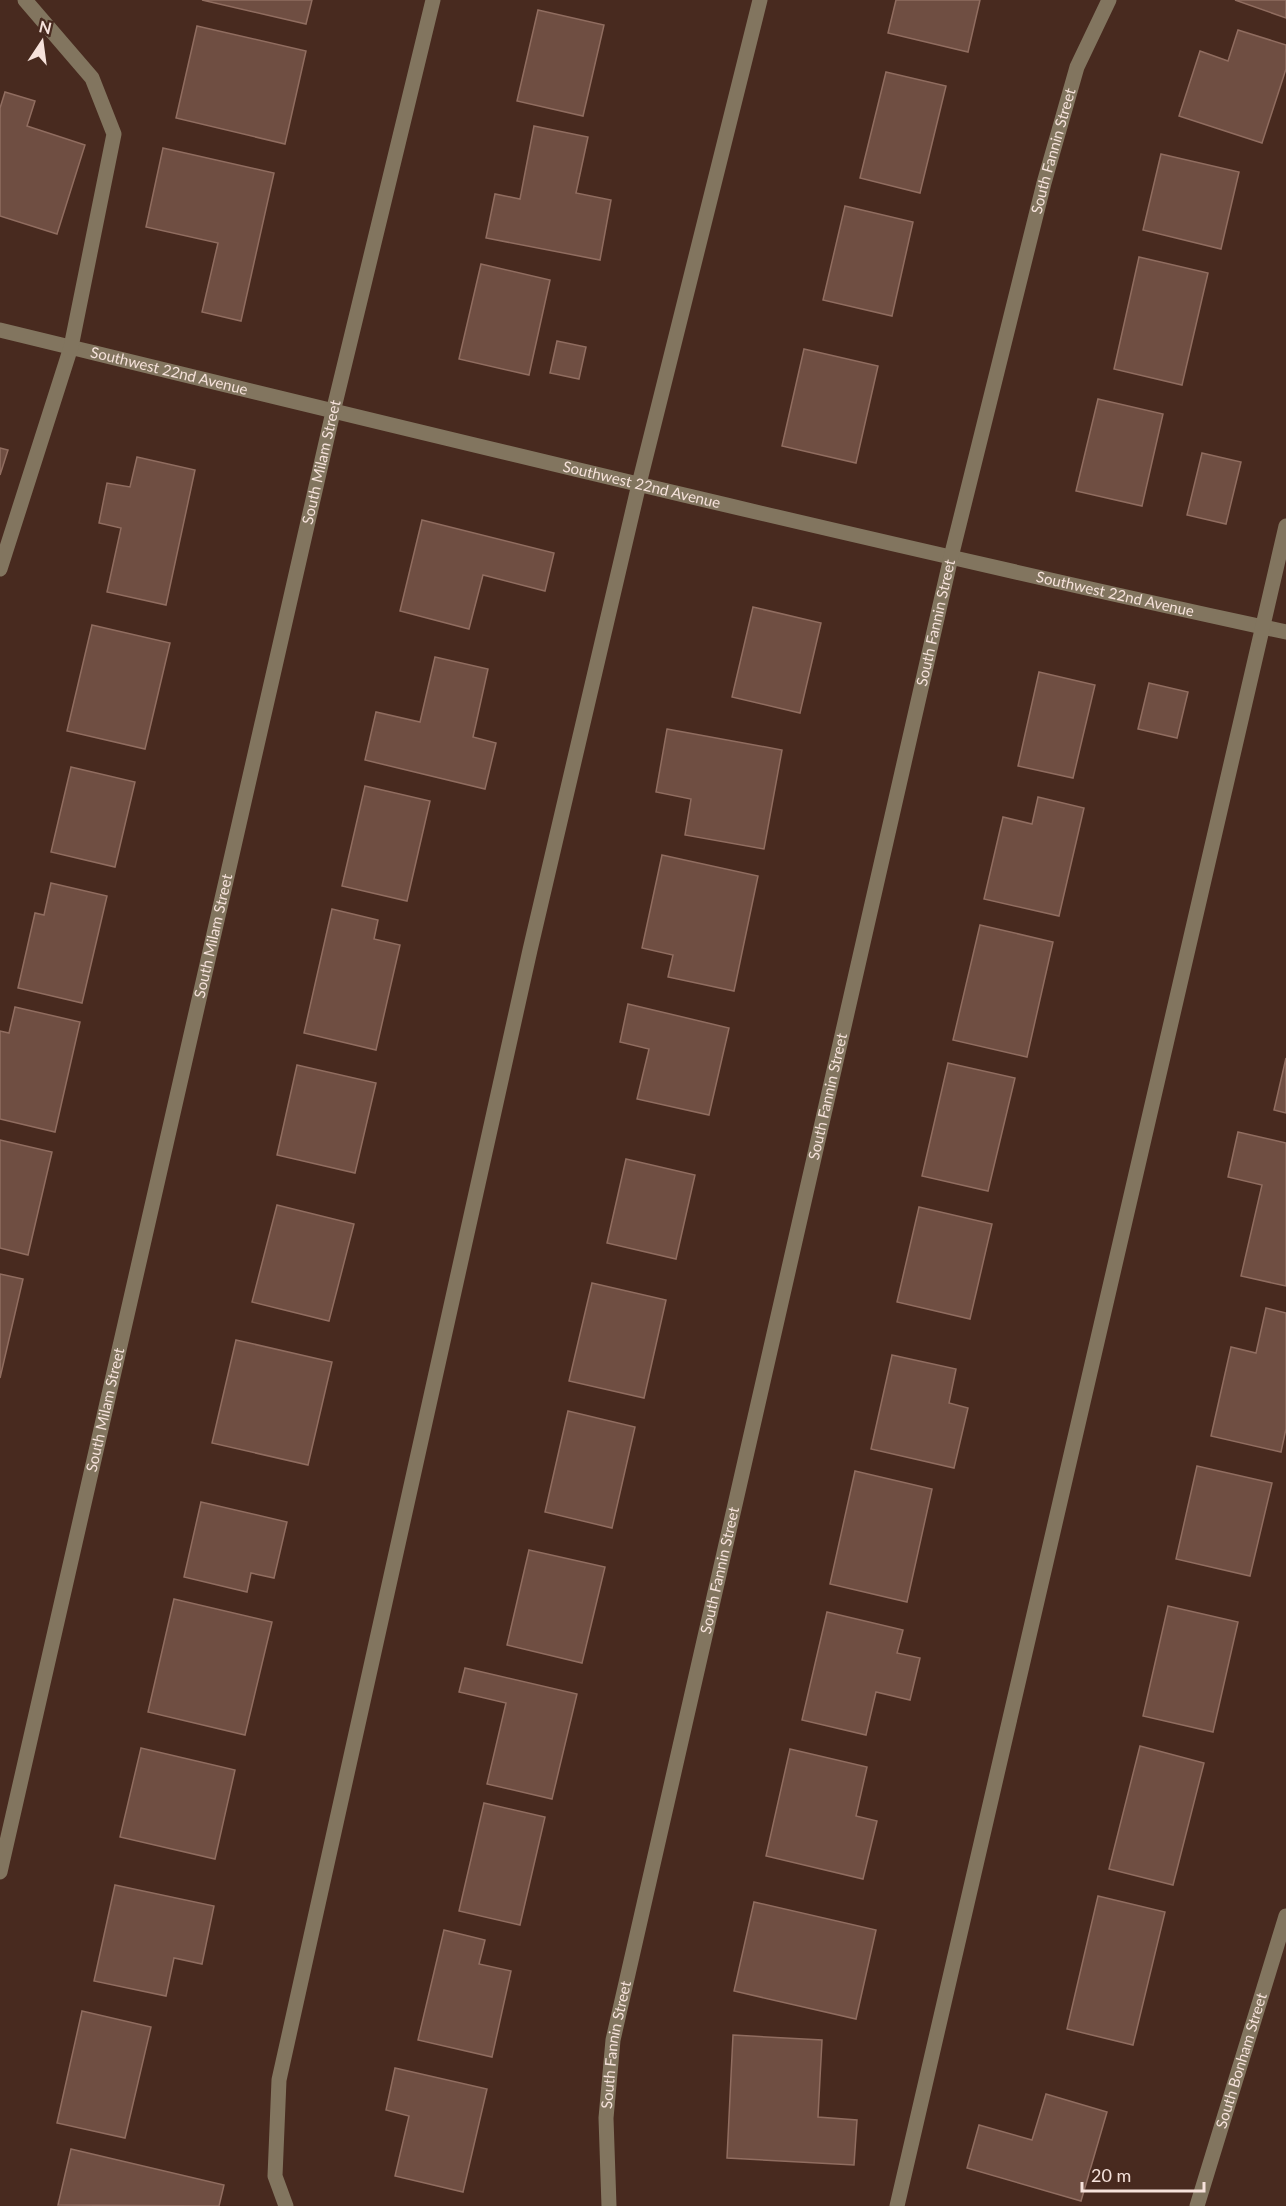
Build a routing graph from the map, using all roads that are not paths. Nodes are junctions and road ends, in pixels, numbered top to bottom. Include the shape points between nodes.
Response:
1 (25, 0) edge
2 (433, 0) edge
3 (760, 0) edge
4 (1109, 0) edge
5 (0, 330) edge
6 (71, 347) junction
7 (333, 412) junction
8 (639, 484) junction
9 (1286, 526) edge
10 (951, 557) junction
11 (0, 569) edge
12 (1263, 627) junction
13 (1286, 632) edge
14 (0, 1872) edge
15 (1286, 1916) edge
16 (286, 2206) edge
17 (609, 2206) edge
18 (897, 2206) edge
19 (1197, 2206) edge

1 - 6 street via 92,78 114,134
2 - 7 street, South Milam Street
3 - 8 street
4 - 10 street, South Fannin Street via 1077,67 1044,183
5 - 6 street, Southwest 22nd Avenue
6 - 7 street, Southwest 22nd Avenue
6 - 11 street
7 - 8 street, Southwest 22nd Avenue
7 - 14 street, South Milam Street
8 - 10 street, Southwest 22nd Avenue
8 - 16 street via 530,950 279,2080 275,2176
9 - 12 street
10 - 12 street, Southwest 22nd Avenue
10 - 17 street, South Fannin Street via 613,2040 606,2118
12 - 13 street, Southwest 22nd Avenue
12 - 18 street
15 - 19 street, South Bonham Street

